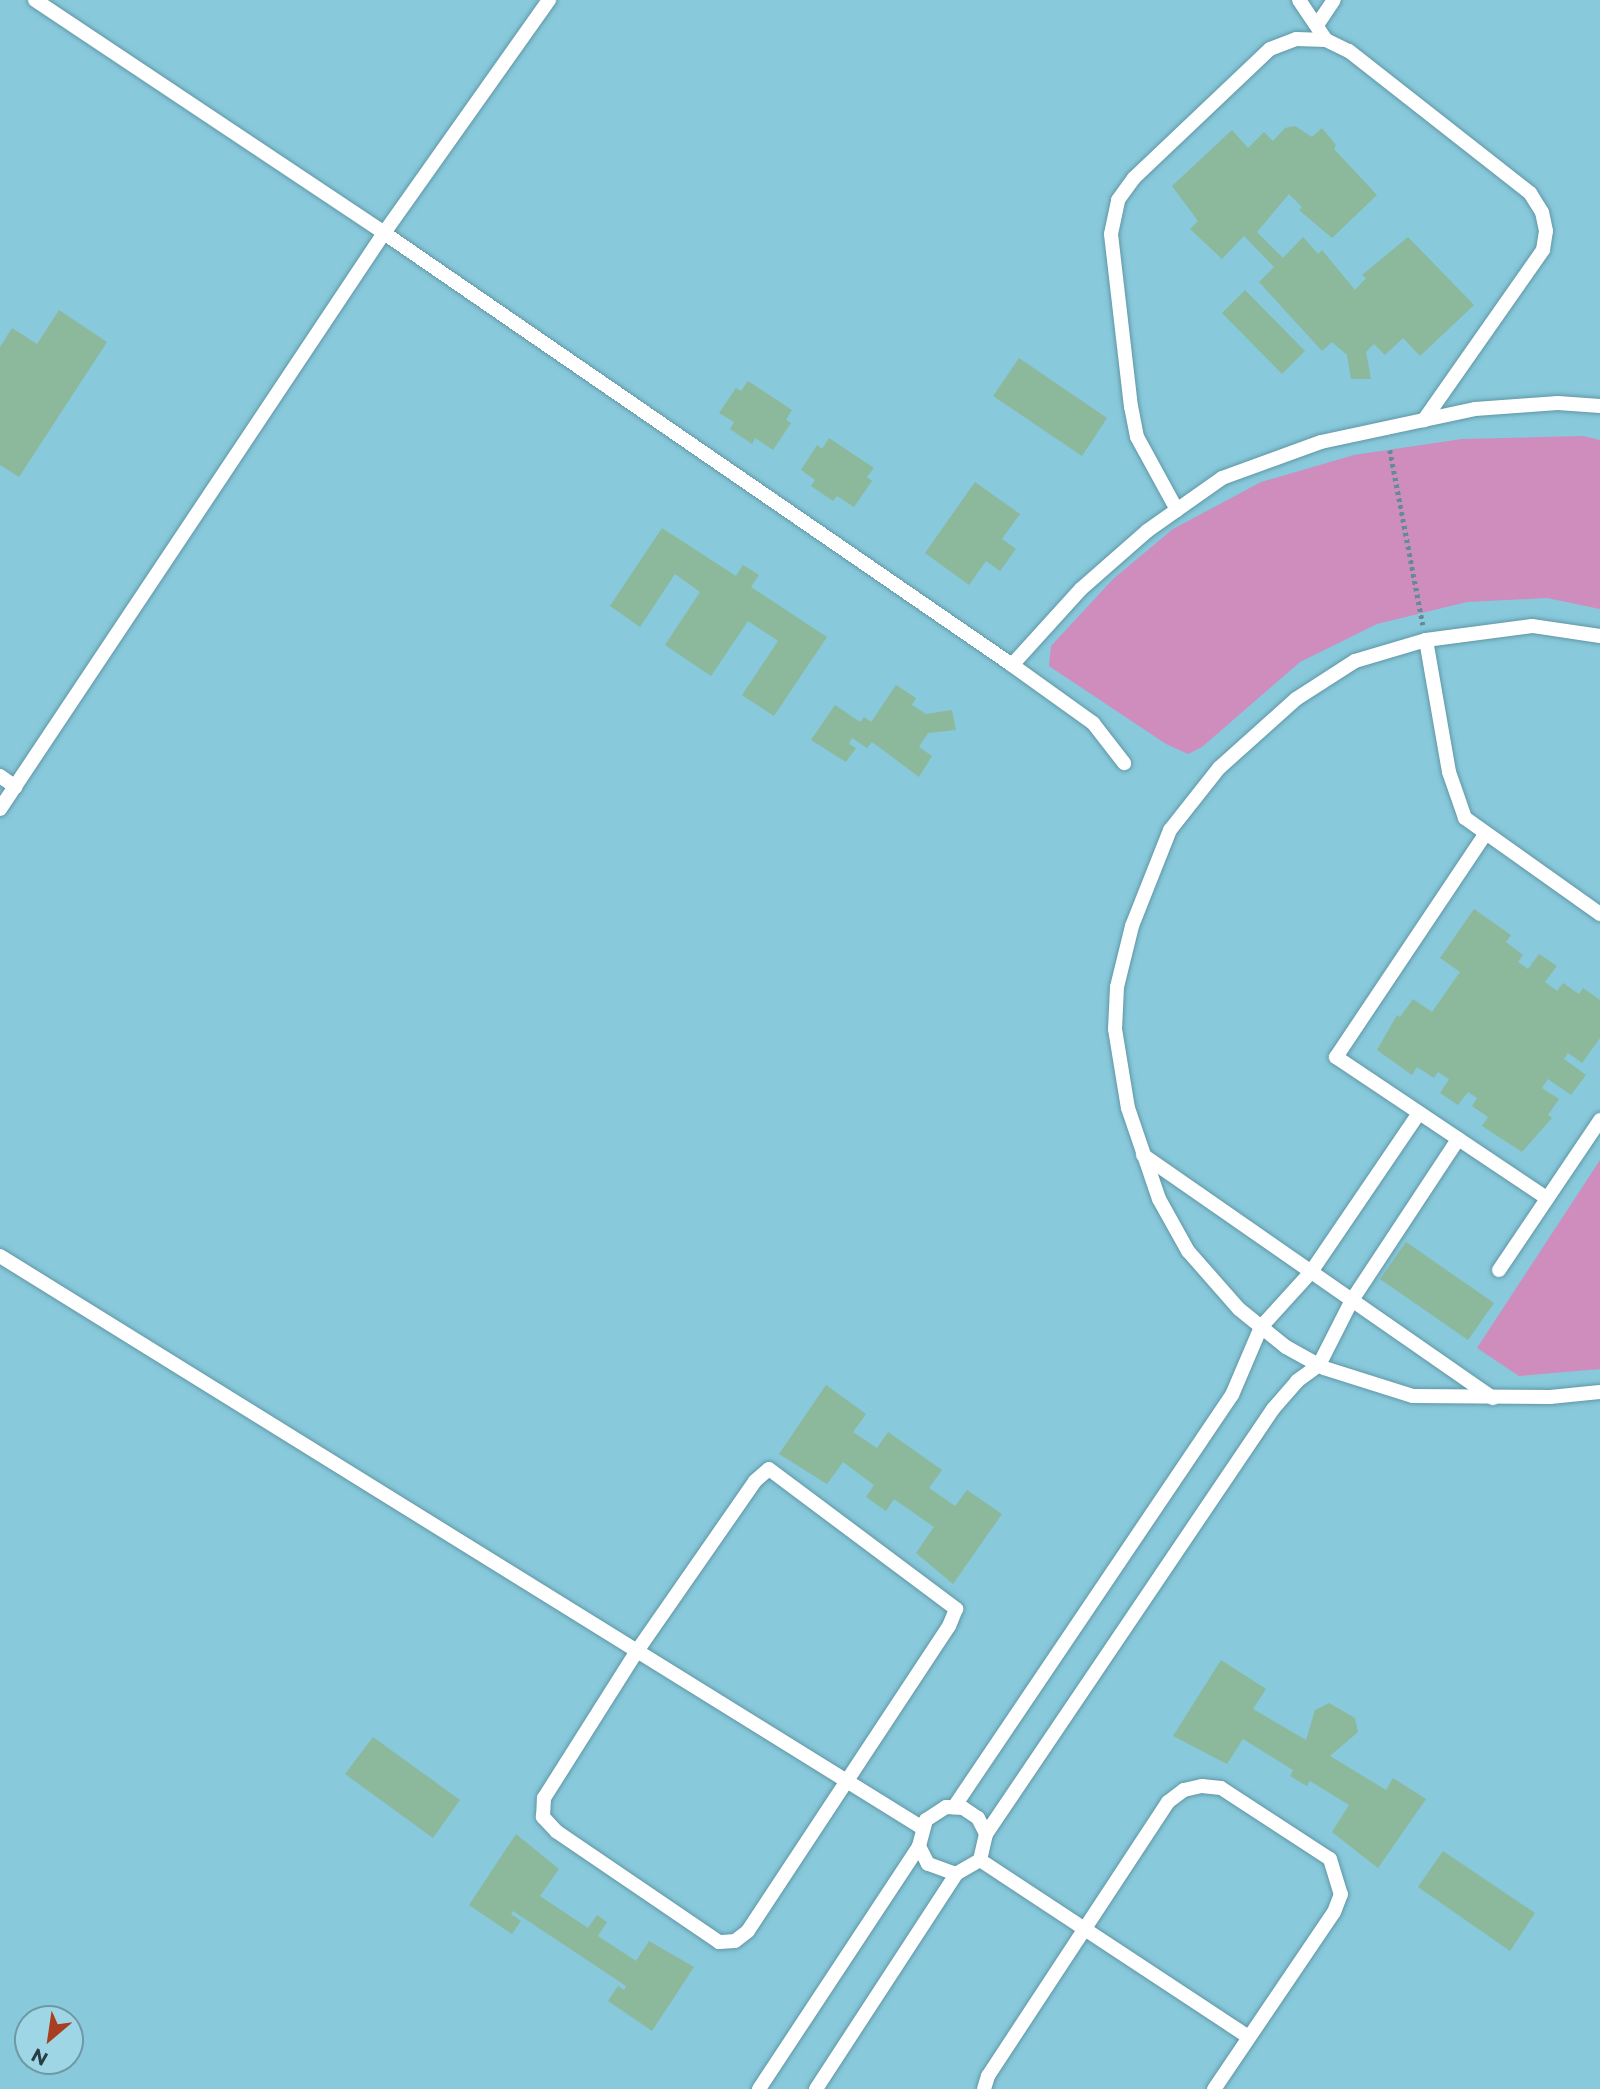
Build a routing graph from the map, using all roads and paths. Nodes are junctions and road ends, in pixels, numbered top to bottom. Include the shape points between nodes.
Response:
1 (35, 0) edge
2 (550, 0) edge
3 (1299, 0) edge
4 (1334, 0) edge
5 (1317, 25) junction
6 (1326, 40) junction
7 (384, 233) junction
8 (1600, 406) edge
9 (1424, 419) junction
10 (1390, 450) dead end
11 (1177, 510) junction
12 (1600, 636) edge
13 (1426, 640) junction
14 (1012, 665) junction
15 (1124, 763) dead end
16 (0, 776) edge
17 (16, 786) junction
18 (0, 809) edge
19 (1484, 835) junction
20 (1600, 914) edge
21 (1419, 1113) junction
22 (1600, 1120) edge
23 (1458, 1139) junction
24 (1142, 1155) junction
25 (1547, 1198) junction
26 (0, 1256) edge
27 (1499, 1270) dead end
28 (1311, 1272) junction
29 (1352, 1300) junction
30 (1261, 1327) junction
31 (1319, 1365) junction
32 (1600, 1392) edge
33 (1493, 1398) junction
34 (637, 1651) junction
35 (845, 1780) junction
36 (954, 1807) junction
37 (921, 1827) junction
38 (986, 1834) junction
39 (919, 1846) junction
40 (980, 1860) junction
41 (956, 1874) junction
42 (1083, 1929) junction
43 (1248, 2037) junction
44 (759, 2089) edge
45 (816, 2089) edge
46 (984, 2089) edge
47 (1214, 2089) edge

1 - 7 lane
2 - 7 lane
3 - 5 lane
4 - 5 lane
5 - 6 lane
6 - 9 lane via 1349,51 1530,193 1542,212 1543,250
6 - 11 lane via 1296,39 1270,50 1134,178 1118,200 1111,233 1130,407 1137,437
7 - 14 lane
7 - 17 lane
8 - 9 lane via 1558,403 1475,409
9 - 11 lane via 1321,442 1222,478
10 - 13 path
11 - 14 lane via 1081,589
12 - 13 lane via 1532,626
13 - 19 lane via 1456,802
13 - 24 lane via 1355,661 1296,699 1219,768 1170,830 1146,883 1117,987 1118,1070
14 - 15 lane via 1093,723
16 - 17 lane
17 - 18 lane
19 - 20 lane
19 - 21 lane via 1336,1058
21 - 23 lane
21 - 28 lane
22 - 25 lane
23 - 25 lane
23 - 29 lane
24 - 28 lane
24 - 30 lane via 1188,1251
25 - 27 lane
26 - 34 lane
28 - 29 lane
28 - 30 lane
29 - 31 lane
29 - 33 lane
30 - 31 lane
30 - 36 lane via 1232,1395
31 - 33 lane via 1413,1396
31 - 38 lane via 1297,1381 1273,1409
32 - 33 lane
34 - 35 lane
34 - 35 lane via 552,1779 543,1816 557,1832 719,1942 735,1941 748,1931
34 - 35 lane via 755,1481 768,1469 956,1609
35 - 37 lane
36 - 37 lane via 938,1810
36 - 38 lane via 971,1812
37 - 39 lane
38 - 40 lane
39 - 41 lane via 928,1864
39 - 44 lane
40 - 41 lane
40 - 42 lane
41 - 45 lane
42 - 43 lane
42 - 43 lane via 1168,1802 1184,1790 1221,1788 1320,1852 1330,1859 1341,1895
42 - 46 lane
43 - 47 lane

